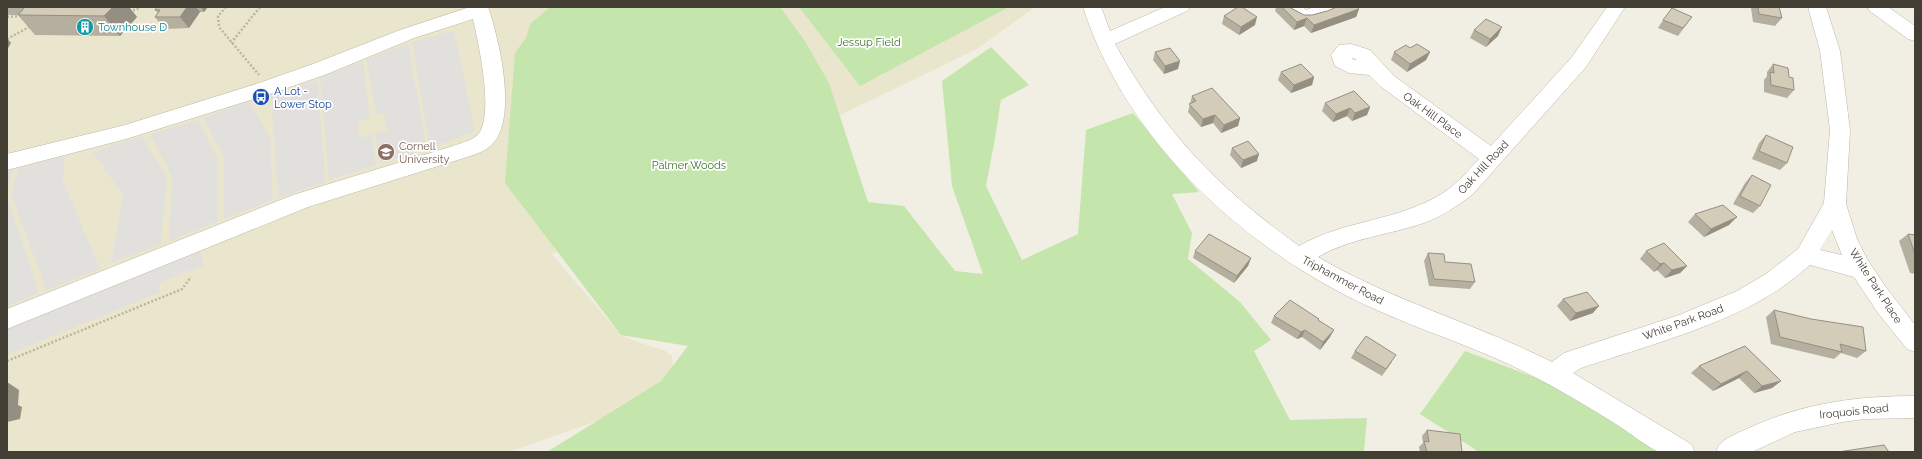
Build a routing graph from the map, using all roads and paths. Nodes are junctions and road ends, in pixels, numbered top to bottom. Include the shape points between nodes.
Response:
1 (141, 7) edge
2 (226, 7) edge
3 (260, 7) edge
4 (1092, 7) edge
5 (1181, 7) edge
6 (1291, 7) edge
7 (1334, 7) edge
8 (1616, 7) edge
9 (1817, 7) edge
10 (1876, 7) edge
11 (480, 8) edge
12 (122, 11) dead end
13 (22, 16) edge
14 (7, 17) edge
15 (34, 24) edge
16 (1915, 35) edge
17 (7, 39) edge
18 (1104, 41) junction
19 (231, 43) junction
20 (1375, 69) dead end
21 (269, 87) junction
22 (1492, 158) junction
23 (7, 162) edge
24 (1835, 204) junction
25 (1806, 254) junction
26 (1300, 257) junction
27 (1863, 270) junction
28 (191, 277) dead end
29 (7, 318) edge
30 (1915, 342) edge
31 (7, 361) edge
32 (1554, 375) junction
33 (1915, 407) edge
34 (1682, 452) edge
35 (1729, 452) edge

1 - 12 path
2 - 19 path via 218,16 219,27
3 - 19 path
4 - 18 street, Triphammer Road
5 - 18 street
6 - 7 street via 1302,18
8 - 22 street, Oak Hill Road via 1589,49
9 - 24 street, White Park Road via 1830,51 1840,130
10 - 16 street
11 - 21 street
11 - 29 street via 491,54 495,108 488,137 472,147 450,155 287,206
13 - 14 path
15 - 17 path
18 - 26 street, Triphammer Road via 1125,80 1154,123 1180,155 1235,210
19 - 21 path
20 - 22 street, Oak Hill Place via 1387,81
21 - 23 street via 126,132
22 - 26 street, Oak Hill Road via 1464,189 1451,199 1418,216 1338,238
24 - 25 street, White Park Road
24 - 27 street, White Park Place via 1846,240
25 - 27 street
25 - 32 street, White Park Road via 1774,281 1744,298 1685,323 1573,360
26 - 32 street, Triphammer Road via 1377,299
27 - 30 street, White Park Place
28 - 31 path via 182,289
32 - 34 street, Triphammer Road
33 - 35 street, Iroquois Road via 1847,409 1808,416 1774,428

